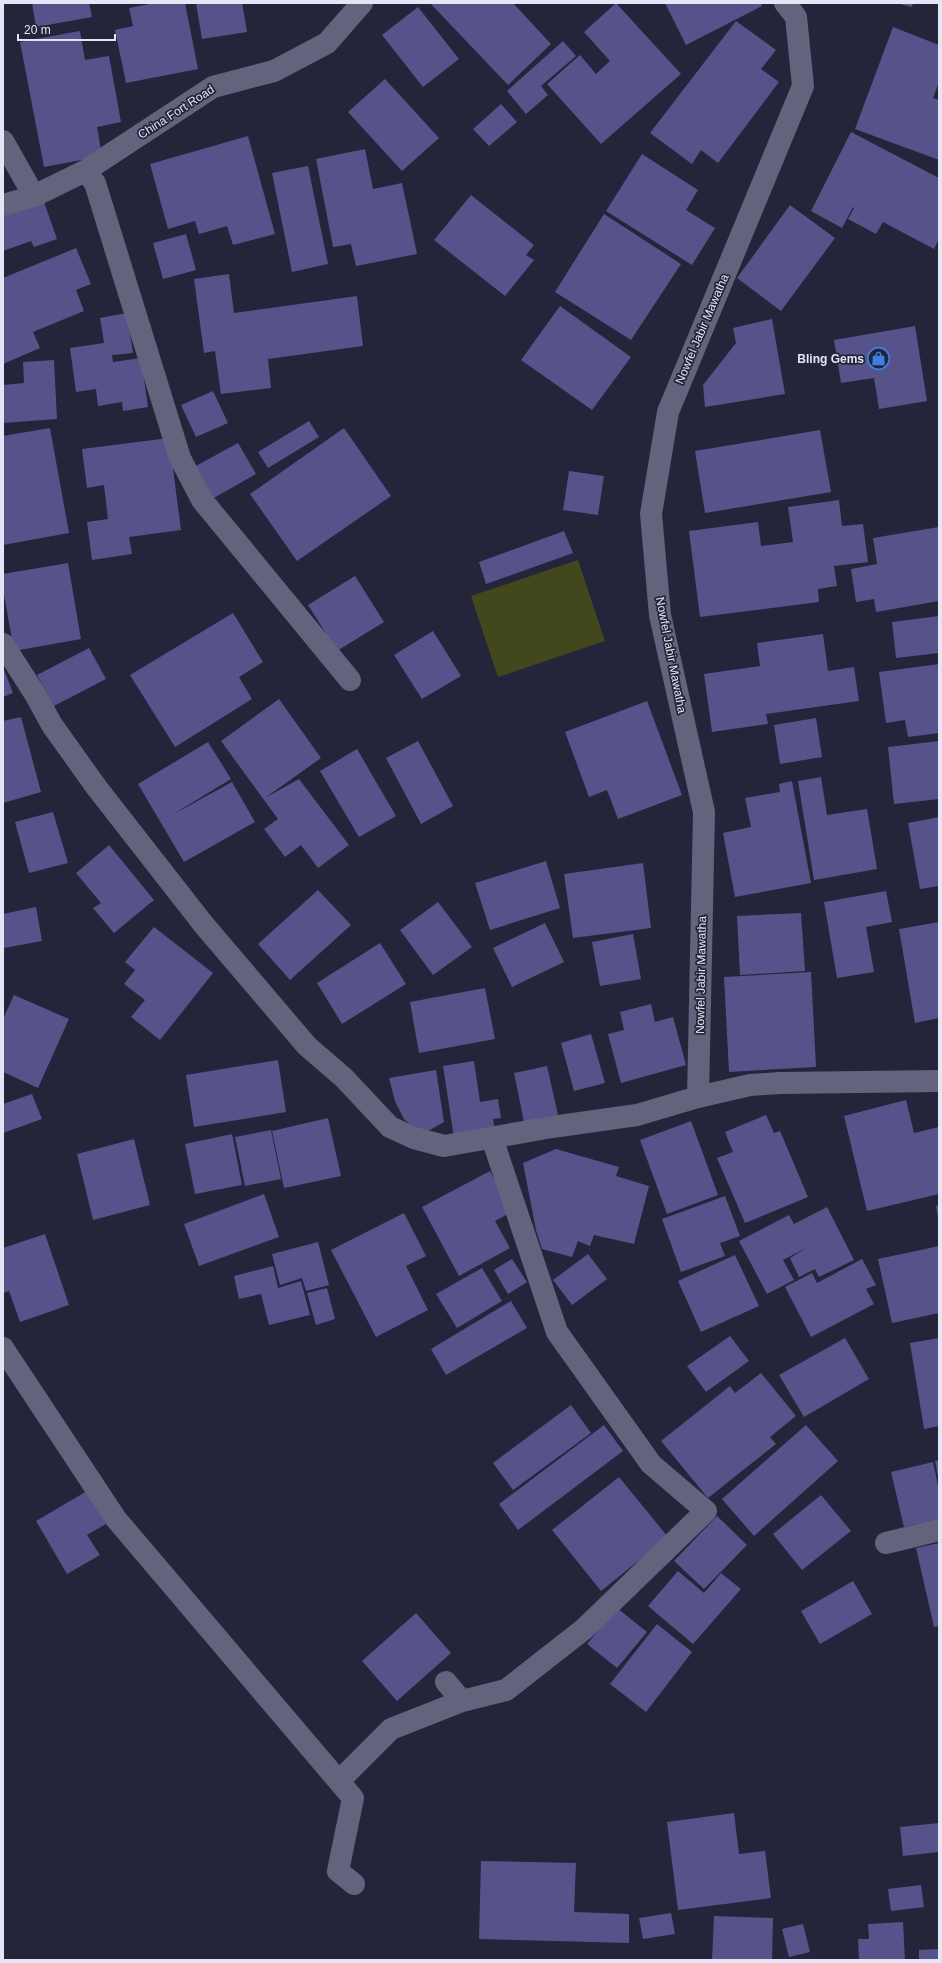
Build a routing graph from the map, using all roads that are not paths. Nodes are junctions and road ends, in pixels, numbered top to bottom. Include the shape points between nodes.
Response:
1 (362, 3) edge
2 (785, 3) edge
3 (3, 141) edge
4 (85, 171) junction
5 (34, 196) junction
6 (3, 205) edge
7 (3, 644) edge
8 (350, 680) dead end
9 (939, 1081) edge
10 (698, 1097) junction
11 (492, 1138) junction
12 (3, 1348) edge
13 (939, 1530) edge
14 (886, 1544) dead end
15 (446, 1682) dead end
16 (462, 1701) junction
17 (339, 1781) junction
18 (354, 1884) dead end

1 - 4 street, China Fort Road via 327,43 274,72 213,87
2 - 10 street, Nowfel Jabir Mawatha via 796,17 803,86 668,412 651,514 660,615 704,812
3 - 5 street
4 - 5 street, China Fort Road
4 - 8 street via 95,184 160,399 184,465 202,500
5 - 6 street, China Fort Road
7 - 11 street via 52,725 97,788 204,926 307,1046 344,1078 390,1127 414,1138 444,1146
9 - 10 street via 780,1083 750,1085
10 - 11 street via 637,1115 552,1126
11 - 16 street via 557,1332 651,1464 706,1511 584,1629 506,1690
12 - 17 street via 116,1519
13 - 14 street
15 - 16 street
16 - 17 street via 391,1729
17 - 18 street via 354,1798 338,1871

